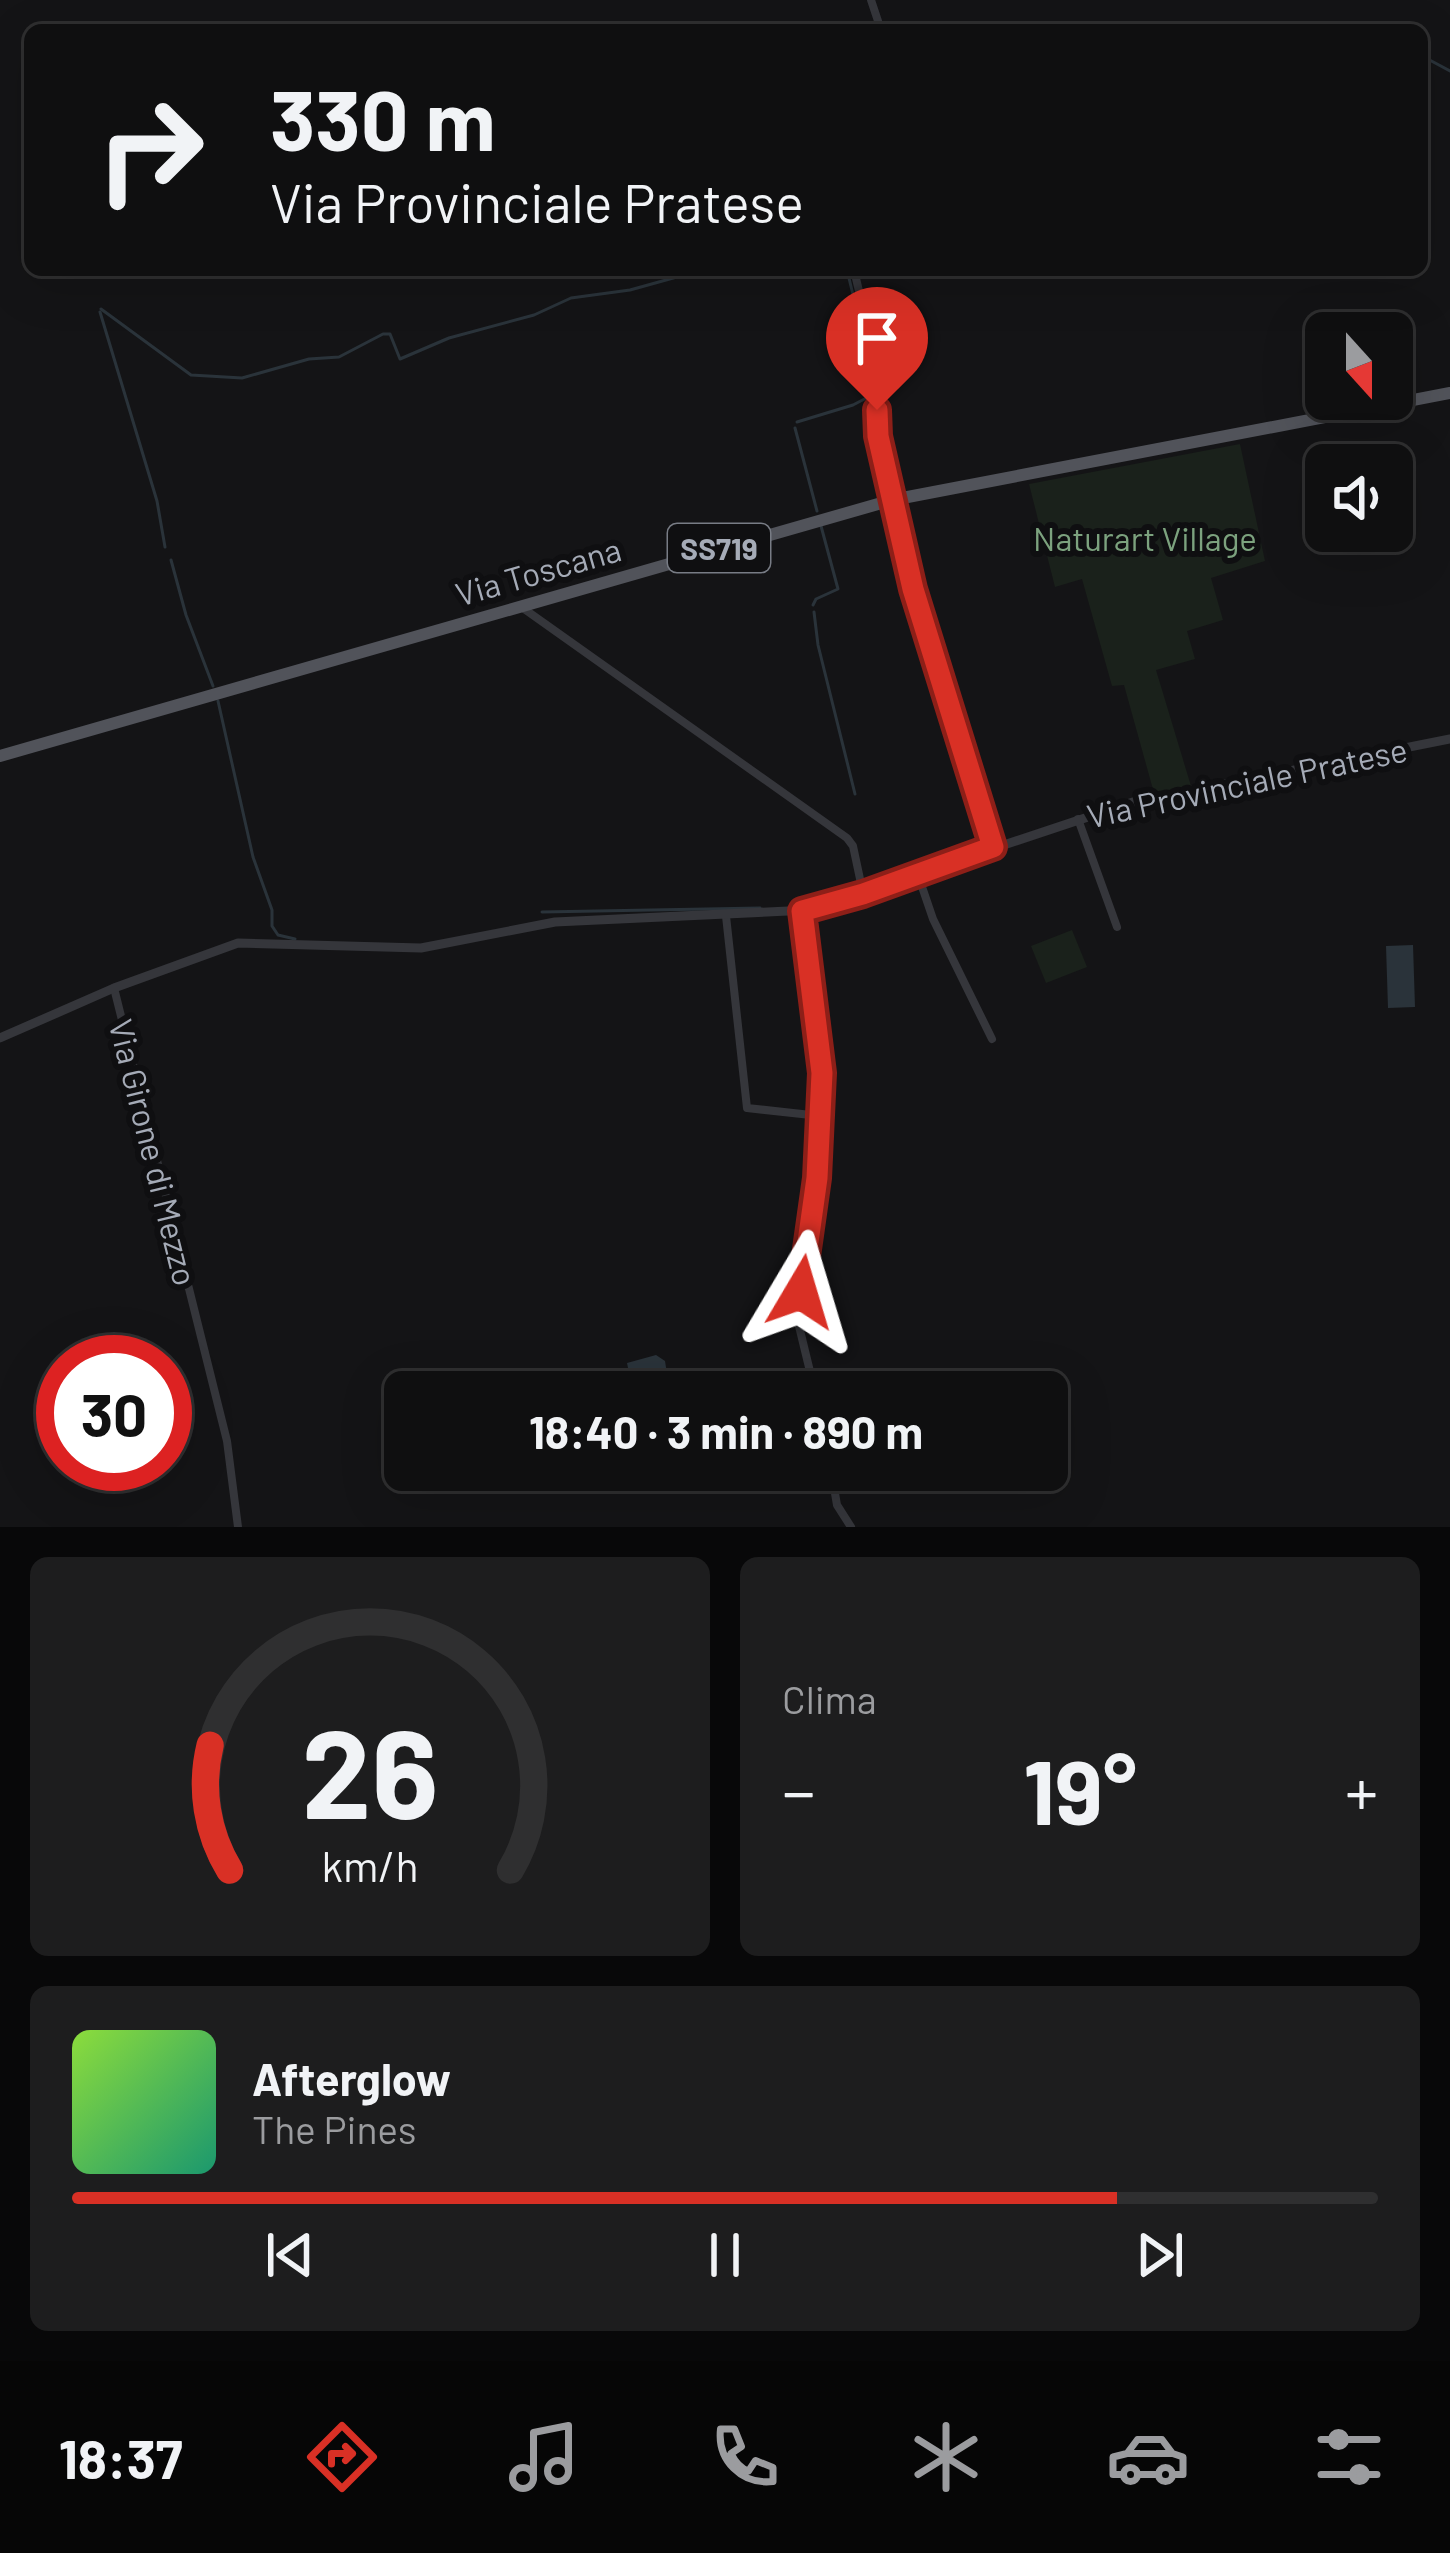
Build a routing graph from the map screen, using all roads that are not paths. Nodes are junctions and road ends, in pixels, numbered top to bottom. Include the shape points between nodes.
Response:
1 (855, 276) edge
2 (1450, 393) edge
3 (892, 500) junction
4 (519, 605) junction
5 (1450, 739) edge
6 (0, 756) edge
7 (1078, 818) junction
8 (993, 847) junction
9 (918, 874) junction
10 (863, 894) junction
11 (802, 911) junction
12 (726, 916) junction
13 (1118, 927) dead end
14 (114, 988) junction
15 (0, 1037) edge
16 (992, 1039) dead end
17 (820, 1116) junction
18 (810, 1371) edge
19 (835, 1491) edge
20 (238, 1527) edge
21 (851, 1527) edge

1 - 3 street via 879,375 877,429
2 - 3 main road, Via Toscana / SS719
3 - 4 main road, Via Toscana / SS719
3 - 8 street
4 - 6 main road, Via Toscana / SS719
4 - 10 street via 850,840
5 - 7 street, Via Provinciale Pratese
7 - 8 street, Via Provinciale Pratese
7 - 13 street
8 - 9 street, Via Provinciale Pratese
9 - 10 street, Via Provinciale Pratese
9 - 16 street
10 - 11 street, Via Provinciale Pratese
11 - 12 street, Via Provinciale Pratese
11 - 17 street via 821,1046
12 - 14 street, Via Provinciale Pratese via 554,922 421,948 254,941
12 - 17 street via 747,1108
14 - 15 street, Via Provinciale Pratese
14 - 20 street, Via Girone di Mezzo via 227,1441
17 - 18 street via 798,1322
19 - 21 street

